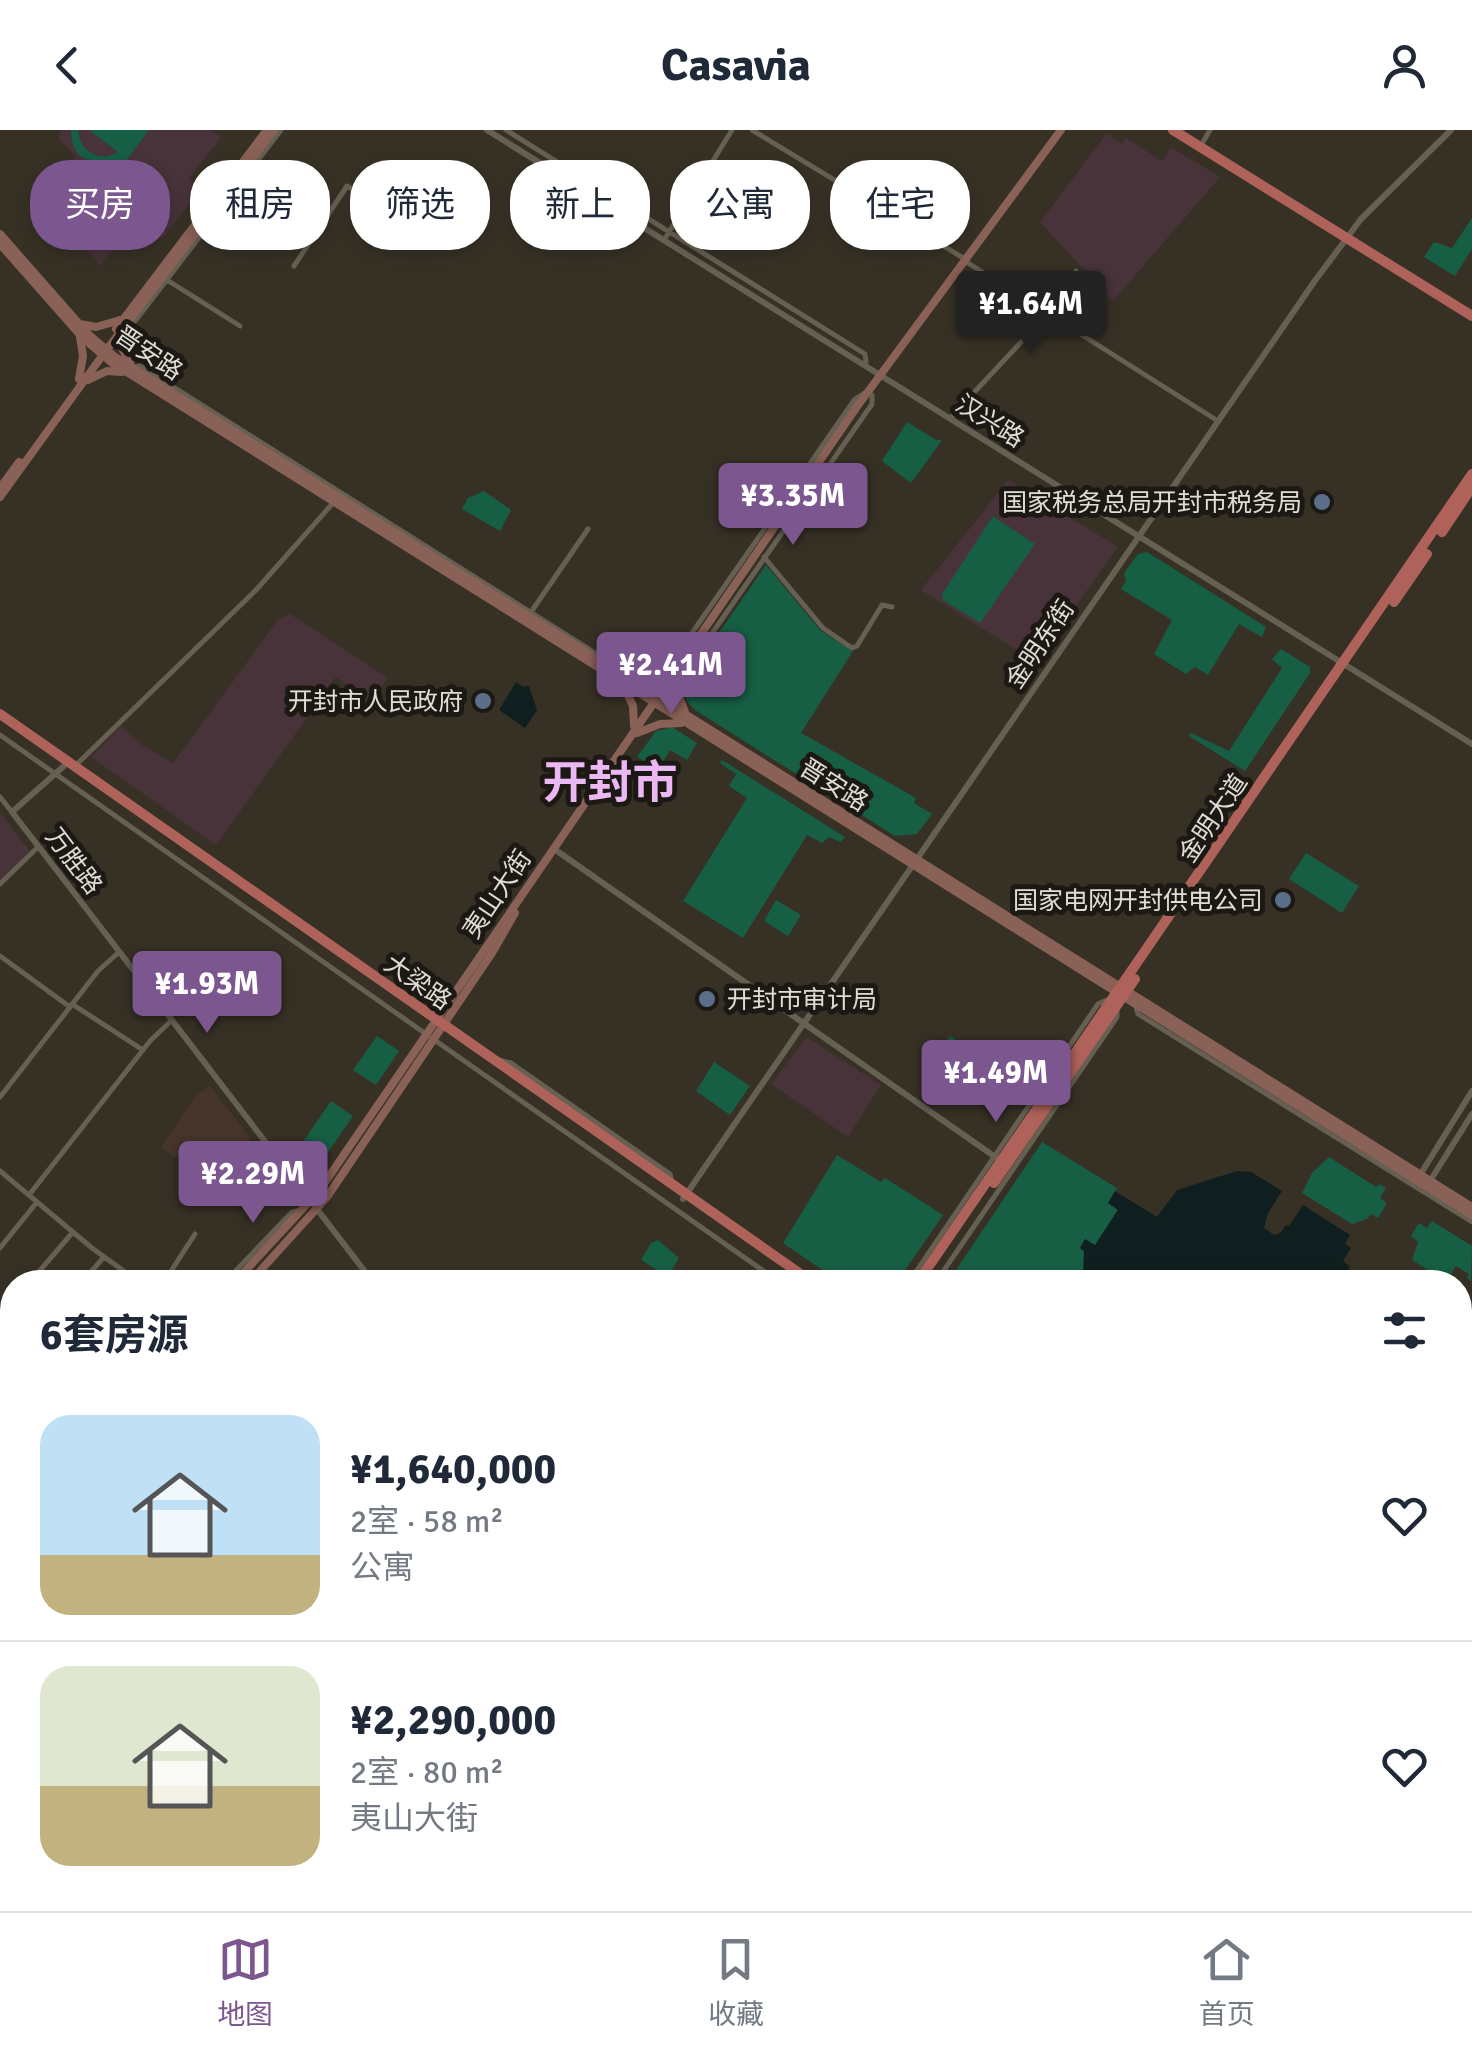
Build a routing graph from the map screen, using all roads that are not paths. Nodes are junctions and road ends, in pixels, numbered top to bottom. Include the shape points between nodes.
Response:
1 (274, 130) edge
2 (490, 130) edge
3 (506, 130) edge
4 (732, 130) edge
5 (752, 130) edge
6 (1064, 130) edge
7 (1173, 130) edge
8 (1184, 130) edge
9 (1210, 130) edge
10 (1450, 130) edge
11 (1202, 142) junction
12 (254, 160) edge
13 (350, 187) edge
14 (330, 213) edge
15 (0, 234) edge
16 (667, 235) junction
17 (1348, 236) junction
18 (0, 244) edge
19 (190, 245) edge
20 (305, 250) edge
21 (966, 261) junction
22 (294, 266) dead end
23 (1076, 271) dead end
24 (164, 279) junction
25 (1047, 313) junction
26 (1472, 313) edge
27 (124, 326) junction
28 (240, 326) dead end
29 (79, 328) junction
30 (102, 351) junction
31 (130, 370) junction
32 (883, 375) junction
33 (80, 382) junction
34 (870, 393) junction
35 (952, 416) junction
36 (1218, 421) junction
37 (1472, 474) edge
38 (1472, 487) edge
39 (0, 488) edge
40 (0, 498) edge
41 (333, 504) junction
42 (588, 529) dead end
43 (1139, 535) junction
44 (764, 557) junction
45 (892, 607) dead end
46 (528, 615) junction
47 (1347, 664) junction
48 (674, 674) junction
49 (626, 681) junction
50 (655, 702) junction
51 (0, 718) edge
52 (686, 721) junction
53 (636, 731) junction
54 (0, 735) edge
55 (1472, 742) edge
56 (64, 768) junction
57 (0, 797) edge
58 (12, 812) junction
59 (38, 847) junction
60 (557, 850) junction
61 (913, 862) junction
62 (0, 884) edge
63 (119, 952) junction
64 (0, 956) edge
65 (1119, 995) junction
66 (1135, 1004) junction
67 (71, 1006) junction
68 (172, 1020) junction
69 (804, 1022) junction
70 (435, 1028) junction
71 (143, 1050) junction
72 (1472, 1091) edge
73 (0, 1097) edge
74 (1472, 1114) edge
75 (1001, 1161) junction
76 (0, 1171) edge
77 (1418, 1178) junction
78 (1428, 1184) junction
79 (29, 1195) junction
80 (685, 1197) junction
81 (311, 1200) junction
82 (37, 1202) junction
83 (1472, 1207) edge
84 (318, 1209) junction
85 (304, 1210) junction
86 (1472, 1219) edge
87 (72, 1232) junction
88 (195, 1234) dead end
89 (0, 1248) edge
90 (104, 1257) junction
91 (40, 1270) edge
92 (93, 1270) edge
93 (122, 1270) edge
94 (172, 1270) edge
95 (236, 1270) edge
96 (247, 1270) edge
97 (261, 1270) edge
98 (364, 1270) edge
99 (762, 1270) edge
100 (785, 1270) edge
101 (794, 1270) edge
102 (918, 1270) edge
103 (926, 1270) edge
104 (933, 1270) edge
105 (944, 1270) edge

1 - 12 main road
1 - 27 main road
2 - 16 street, 汉兴路
2 - 32 street, 汉兴路
3 - 16 street
4 - 16 street
5 - 21 street
6 - 21 main road, 夷山大街
7 - 17 main road
8 - 11 main road
9 - 11 street
10 - 17 street, 金明东街
11 - 17 main road
13 - 14 street
15 - 29 main road, 晋安路
16 - 32 street, 汉兴路
17 - 26 main road
17 - 36 street, 金明东街
18 - 29 main road, 晋安路
19 - 24 main road
20 - 22 street
21 - 25 street
21 - 32 main road, 夷山大街
23 - 25 street
24 - 27 main road
24 - 28 street
25 - 35 street
25 - 36 street
27 - 29 main road
27 - 30 main road
27 - 31 main road
29 - 30 main road, 晋安路
29 - 33 main road
30 - 31 main road, 晋安路
30 - 33 main road
31 - 33 main road via 107,370
31 - 41 main road, 晋安路
31 - 46 main road, 晋安路
32 - 34 main road, 夷山大街
32 - 35 street, 汉兴路
32 - 43 street, 汉兴路
33 - 39 main road
33 - 40 main road
34 - 44 street via 872,404
34 - 48 main road, 夷山大街
35 - 43 street, 汉兴路
36 - 43 street, 金明东街
37 - 47 main road, 金明大道
38 - 47 main road, 金明大道
41 - 49 main road, 晋安路
41 - 56 street via 256,590
42 - 46 street
43 - 47 street, 汉兴路
43 - 61 street, 金明东街
44 - 45 street via 823,628 852,648 882,605
44 - 48 street via 685,672
46 - 49 main road, 晋安路
47 - 55 street, 汉兴路
47 - 65 main road, 金明大道
48 - 49 main road
48 - 50 main road, 夷山大街
48 - 52 main road
49 - 50 main road, 晋安路
49 - 53 main road
50 - 52 main road, 晋安路
50 - 53 main road, 夷山大街
51 - 56 main road, 大梁路
52 - 53 main road
52 - 61 main road, 晋安路
53 - 60 main road, 夷山大街
53 - 70 main road, 夷山大街
54 - 56 street
56 - 58 street
56 - 70 main road, 大梁路
56 - 70 street
57 - 58 street, 万胜路
58 - 59 street, 万胜路
59 - 62 street
59 - 63 street, 万胜路
60 - 69 street
60 - 70 main road, 夷山大街
61 - 65 main road, 晋安路
61 - 69 street, 金明东街
63 - 67 street
63 - 68 street, 万胜路
64 - 67 street
65 - 66 main road, 晋安路
65 - 75 main road, 金明大道
65 - 77 main road, 晋安路
65 - 105 street via 1117,1017
66 - 77 main road, 晋安路
66 - 86 street via 1138,1014
67 - 71 street
67 - 73 street
68 - 71 street
68 - 81 street, 万胜路
69 - 75 street
69 - 80 street, 金明东街
70 - 80 main road, 大梁路
70 - 80 main road, 大梁路 via 493,1059
70 - 81 main road, 夷山大街
70 - 84 main road, 夷山大街
70 - 99 street
71 - 79 street
72 - 77 street
74 - 78 street
75 - 102 street
75 - 103 main road, 金明大道
75 - 104 main road, 金明大道
76 - 79 street
77 - 78 main road, 晋安路
78 - 83 main road, 晋安路
78 - 86 main road, 晋安路
79 - 82 street
80 - 100 main road, 大梁路
80 - 101 main road, 大梁路
81 - 84 street, 万胜路
81 - 85 main road, 夷山大街
82 - 87 street
82 - 89 street
84 - 97 main road, 夷山大街
84 - 98 street, 万胜路
85 - 95 street via 292,1212
85 - 96 main road, 夷山大街
87 - 90 street
87 - 91 street
88 - 94 street
90 - 92 street
90 - 93 street

